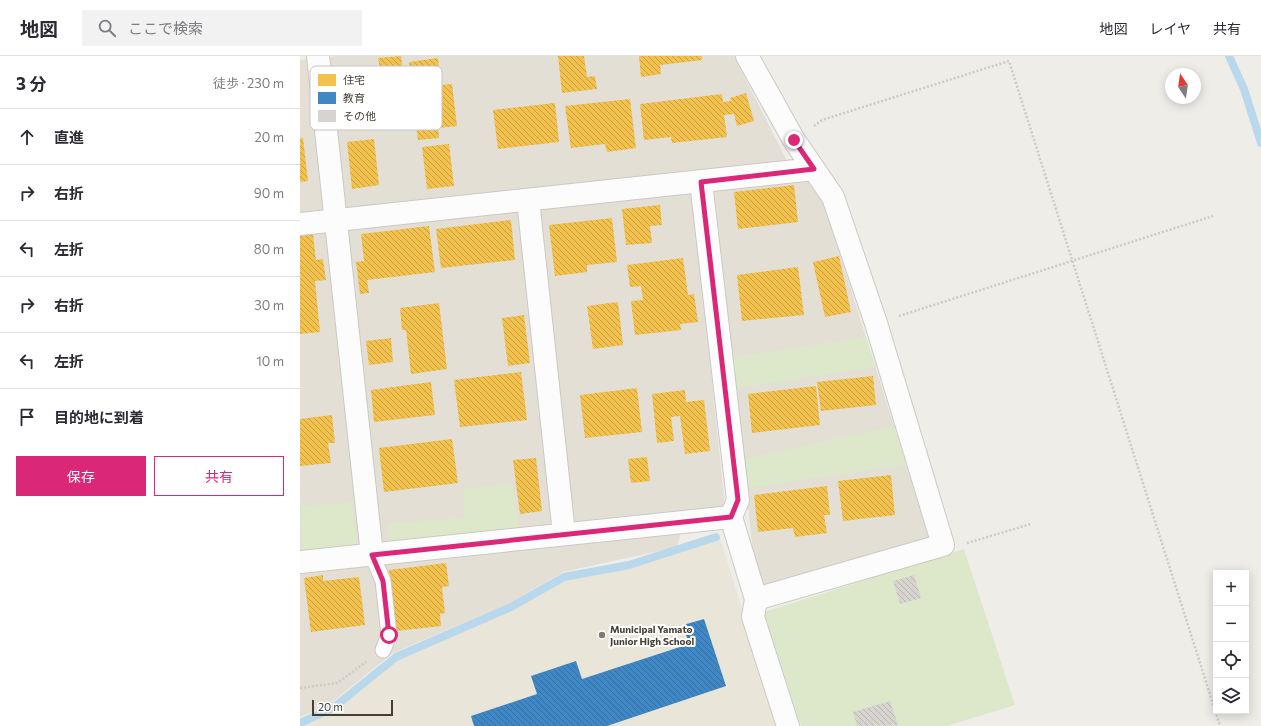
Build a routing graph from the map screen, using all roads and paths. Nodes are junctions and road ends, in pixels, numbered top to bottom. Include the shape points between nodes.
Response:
1 (318, 56) edge
2 (747, 56) edge
3 (319, 66) edge
4 (326, 130) edge
5 (794, 140) junction
6 (814, 169) junction
7 (701, 182) junction
8 (528, 200) junction
9 (1213, 216) dead end
10 (336, 220) junction
11 (300, 224) edge
12 (1071, 261) junction
13 (876, 323) junction
14 (731, 517) junction
15 (1031, 524) dead end
16 (564, 534) junction
17 (943, 545) junction
18 (372, 555) junction
19 (300, 562) edge
20 (756, 599) junction
21 (383, 650) joint
22 (300, 688) edge
23 (788, 726) edge
24 (1220, 726) edge

1 - 3 street
2 - 5 street
4 - 10 street
5 - 6 street
5 - 12 path via 822,120 1008,61
6 - 7 street
6 - 13 street via 833,197
7 - 8 street
7 - 14 street via 738,500
8 - 10 street
8 - 16 street
9 - 12 path
10 - 11 street
10 - 18 street
12 - 13 path
12 - 24 path
13 - 17 street
14 - 16 street
14 - 20 street
15 - 17 path via 957,546
16 - 18 street
17 - 20 street
18 - 19 street
18 - 21 lane via 383,581 389,635
20 - 23 street via 754,617
21 - 22 path via 337,683

